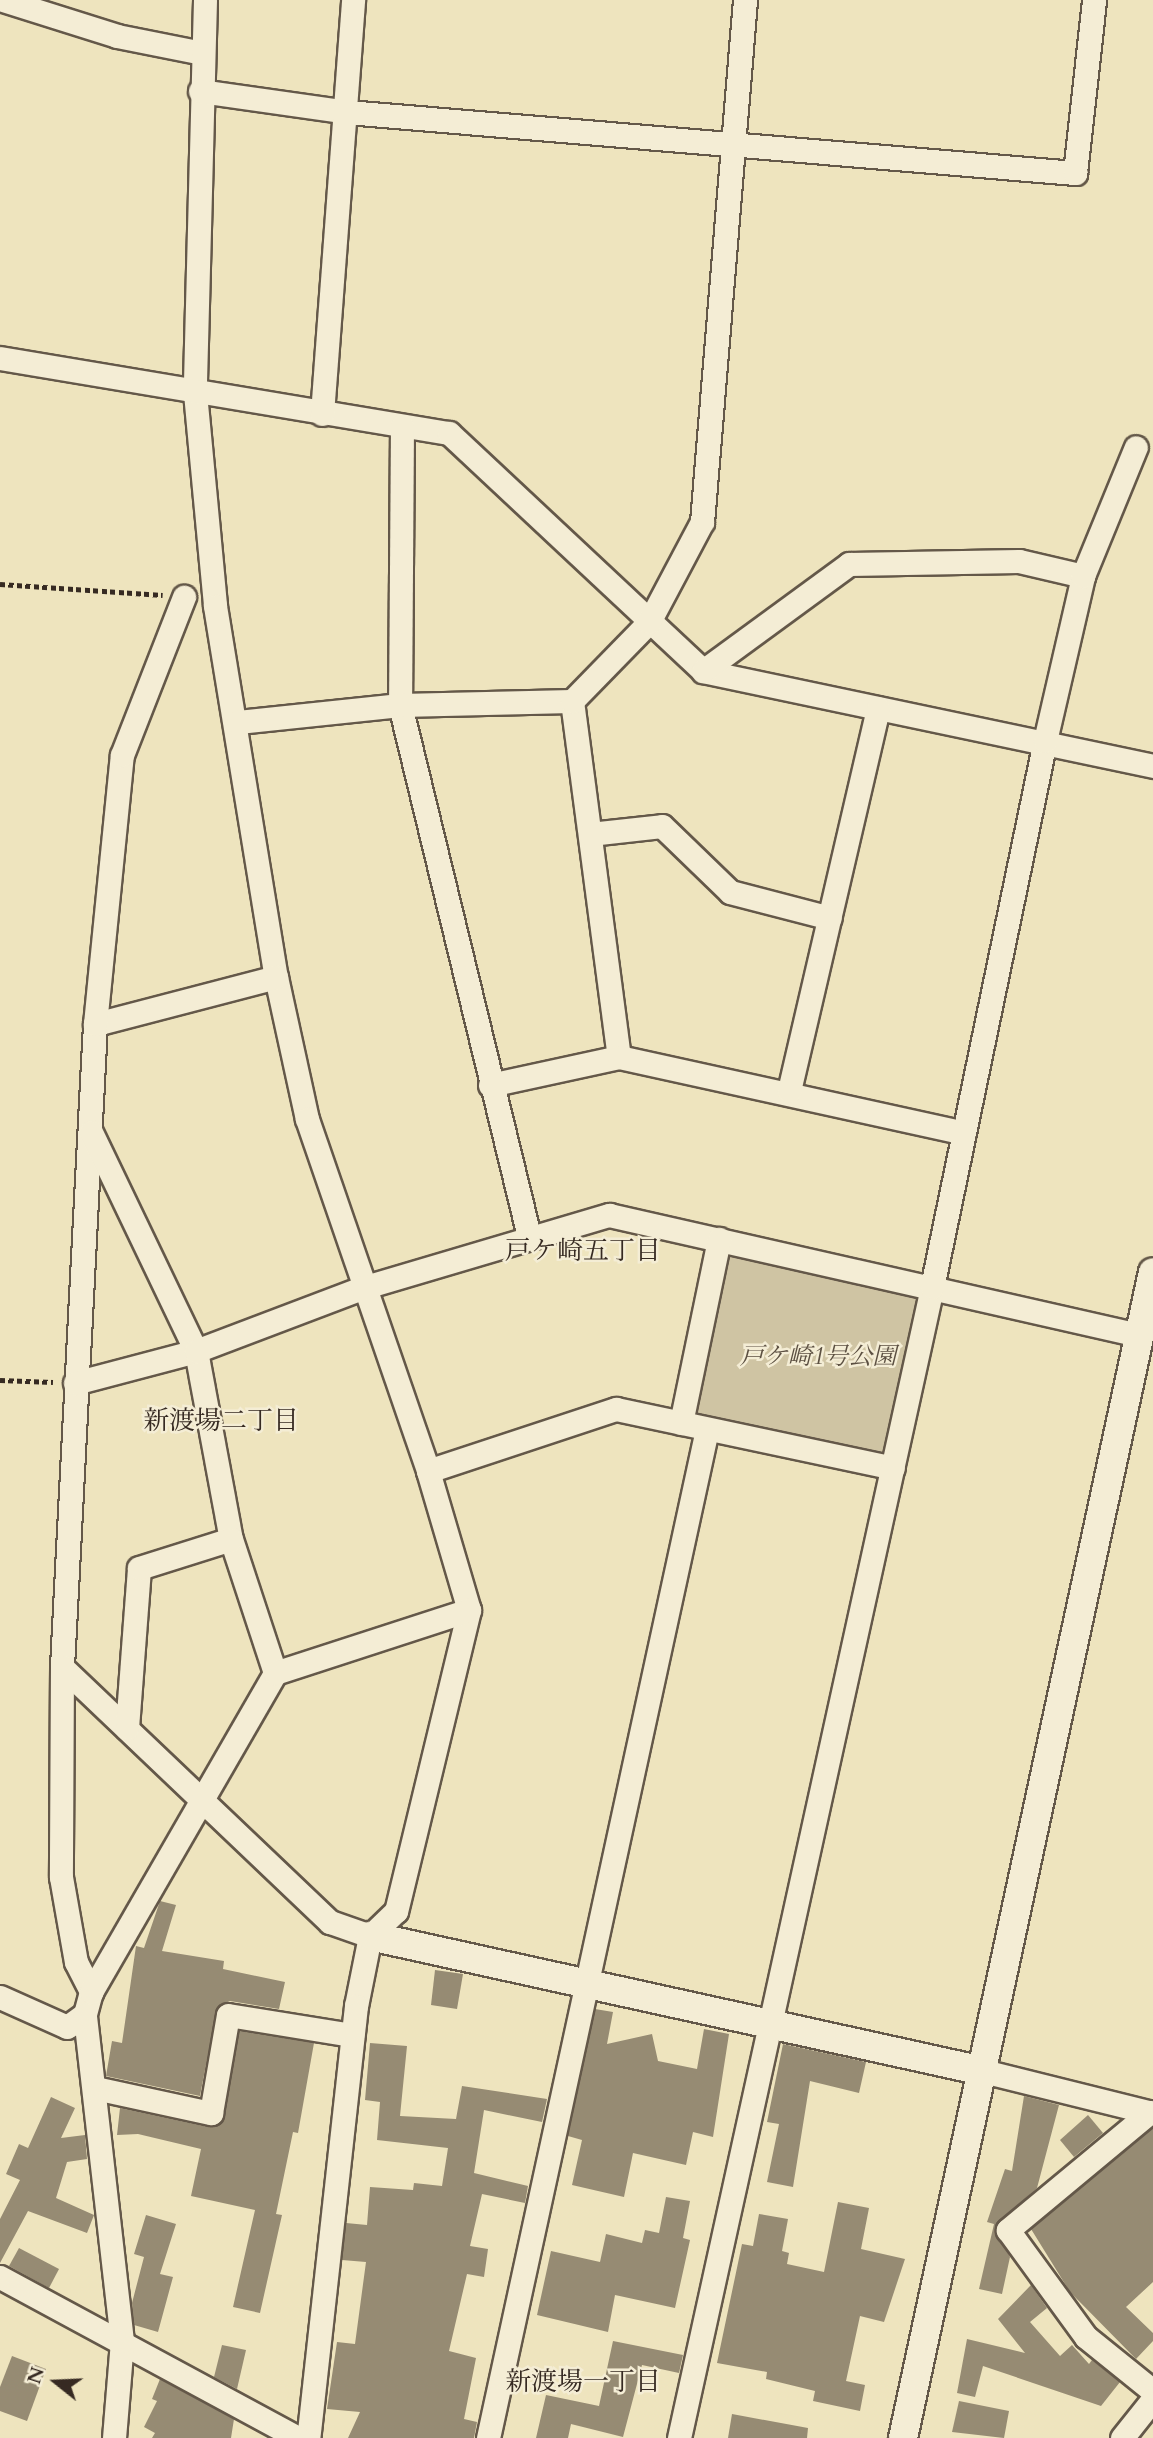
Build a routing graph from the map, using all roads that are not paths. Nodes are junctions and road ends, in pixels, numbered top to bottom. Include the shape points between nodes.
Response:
1 (205, 0) edge
2 (353, 0) edge
3 (745, 0) edge
4 (1094, 0) edge
5 (8, 5) edge
6 (202, 53) junction
7 (200, 91) junction
8 (347, 111) junction
9 (734, 147) junction
10 (0, 358) edge
11 (195, 393) junction
12 (322, 414) junction
13 (402, 426) junction
14 (1136, 447) dead end
15 (1083, 576) junction
16 (184, 597) road end
17 (649, 622) junction
18 (704, 671) junction
19 (572, 701) junction
20 (400, 705) junction
21 (878, 708) junction
22 (238, 722) junction
23 (1045, 741) junction
24 (1153, 766) edge
25 (590, 834) junction
26 (830, 918) junction
27 (276, 977) junction
28 (96, 1024) junction
29 (619, 1057) junction
30 (490, 1084) junction
31 (789, 1091) junction
32 (90, 1129) junction
33 (964, 1133) junction
34 (528, 1236) junction
35 (719, 1239) junction
36 (1153, 1272) edge
37 (932, 1287) junction
38 (362, 1288) junction
39 (1146, 1337) edge
40 (196, 1351) junction
41 (75, 1383) junction
42 (681, 1423) junction
43 (707, 1429) junction
44 (893, 1468) junction
45 (428, 1471) junction
46 (232, 1539) junction
47 (470, 1610) junction
48 (62, 1667) junction
49 (275, 1673) junction
50 (127, 1728) junction
51 (203, 1798) junction
52 (370, 1936) junction
53 (585, 1985) junction
54 (91, 1992) junction
55 (0, 1997) edge
56 (85, 2014) junction
57 (769, 2024) junction
58 (352, 2035) junction
59 (983, 2071) junction
60 (95, 2088) junction
61 (1152, 2113) edge
62 (0, 2277) edge
63 (122, 2341) junction
64 (1153, 2391) edge
65 (1153, 2399) edge
66 (114, 2438) edge
67 (298, 2438) edge
68 (308, 2438) edge
69 (488, 2438) edge
70 (679, 2438) edge
71 (903, 2438) edge
72 (1122, 2438) edge

1 - 6 street
2 - 8 street
3 - 9 street
4 - 9 street via 1075,173
5 - 6 street via 117,36
6 - 7 street
7 - 8 street
7 - 11 street
8 - 9 street
8 - 12 street
9 - 17 street via 702,522
10 - 11 street
11 - 12 street
11 - 22 street via 215,606
12 - 13 street
13 - 17 street via 449,433
13 - 20 street
14 - 15 street
15 - 18 street via 1020,561 849,564
15 - 23 street
16 - 28 street via 122,755
17 - 18 street
17 - 19 street
18 - 21 street
19 - 20 street
19 - 25 street
20 - 22 street
20 - 30 street
21 - 23 street
21 - 26 street
22 - 27 street
23 - 24 street
23 - 33 street
25 - 26 street via 662,826 730,892
25 - 29 street
26 - 31 street
27 - 28 street
27 - 38 street via 307,1119
28 - 32 street
29 - 30 street
29 - 31 street
30 - 34 street
31 - 33 street
32 - 40 street
32 - 41 street
33 - 37 street
34 - 35 street via 609,1215
34 - 38 street
35 - 37 street
35 - 42 street
36 - 39 street
37 - 39 street
37 - 44 street
38 - 40 street
38 - 45 street
39 - 59 street
40 - 41 street
40 - 46 street
41 - 48 street
42 - 43 street
42 - 45 street via 616,1409
43 - 44 street
43 - 53 street
44 - 57 street
45 - 47 street
46 - 49 street
46 - 50 street via 139,1567
47 - 49 street
47 - 52 street via 396,1911
48 - 50 street
48 - 54 street via 61,1877 76,1962
49 - 51 street
50 - 51 street
51 - 52 street via 330,1922
51 - 54 street
52 - 53 street
52 - 58 street
53 - 57 street
53 - 69 street
54 - 56 street
55 - 56 street via 67,2027
56 - 60 street
57 - 59 street
57 - 70 street
58 - 60 street via 228,2015 211,2113
58 - 68 street
59 - 61 street
59 - 71 street
60 - 63 street
61 - 64 street via 1008,2230 1086,2337
62 - 63 street
63 - 66 street
63 - 67 street
65 - 72 street

